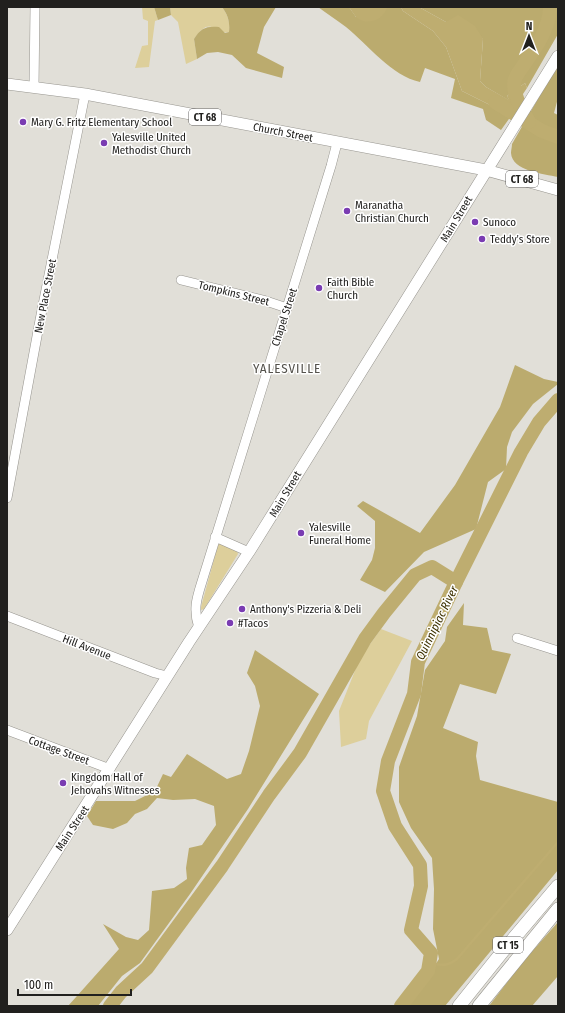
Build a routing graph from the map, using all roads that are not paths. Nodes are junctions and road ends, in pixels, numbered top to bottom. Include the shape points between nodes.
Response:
1 (35, 7) edge
2 (558, 56) edge
3 (7, 84) edge
4 (34, 87) junction
5 (85, 94) junction
6 (337, 143) junction
7 (486, 170) junction
8 (558, 190) edge
9 (181, 280) dead end
10 (287, 308) junction
11 (7, 498) edge
12 (215, 536) junction
13 (249, 552) junction
14 (7, 616) edge
15 (199, 628) junction
16 (517, 638) dead end
17 (558, 651) edge
18 (167, 676) junction
19 (7, 730) edge
20 (110, 769) junction
21 (558, 886) edge
22 (558, 909) edge
23 (7, 930) edge
24 (459, 1006) edge
25 (479, 1006) edge

1 - 4 street
2 - 7 main road, Main Street
3 - 4 main road, Church Street / CT 68
4 - 5 main road, Church Street / CT 68
5 - 6 main road, Church Street / CT 68
5 - 11 street, New Place Street
6 - 7 main road, Church Street / CT 68
6 - 10 street, Chapel Street
7 - 8 main road, Church Street / CT 68
7 - 13 main road, Main Street
9 - 10 street, Tompkins Street
10 - 12 street, Chapel Street
12 - 13 street
12 - 15 street, Chapel Street via 195,607
13 - 15 main road, Main Street
14 - 18 street, Hill Avenue
15 - 18 main road, Main Street
16 - 17 street
18 - 20 main road, Main Street
19 - 20 street, Cottage Street
20 - 23 main road, Main Street
21 - 24 highway, CT 15
22 - 25 highway, CT 15

